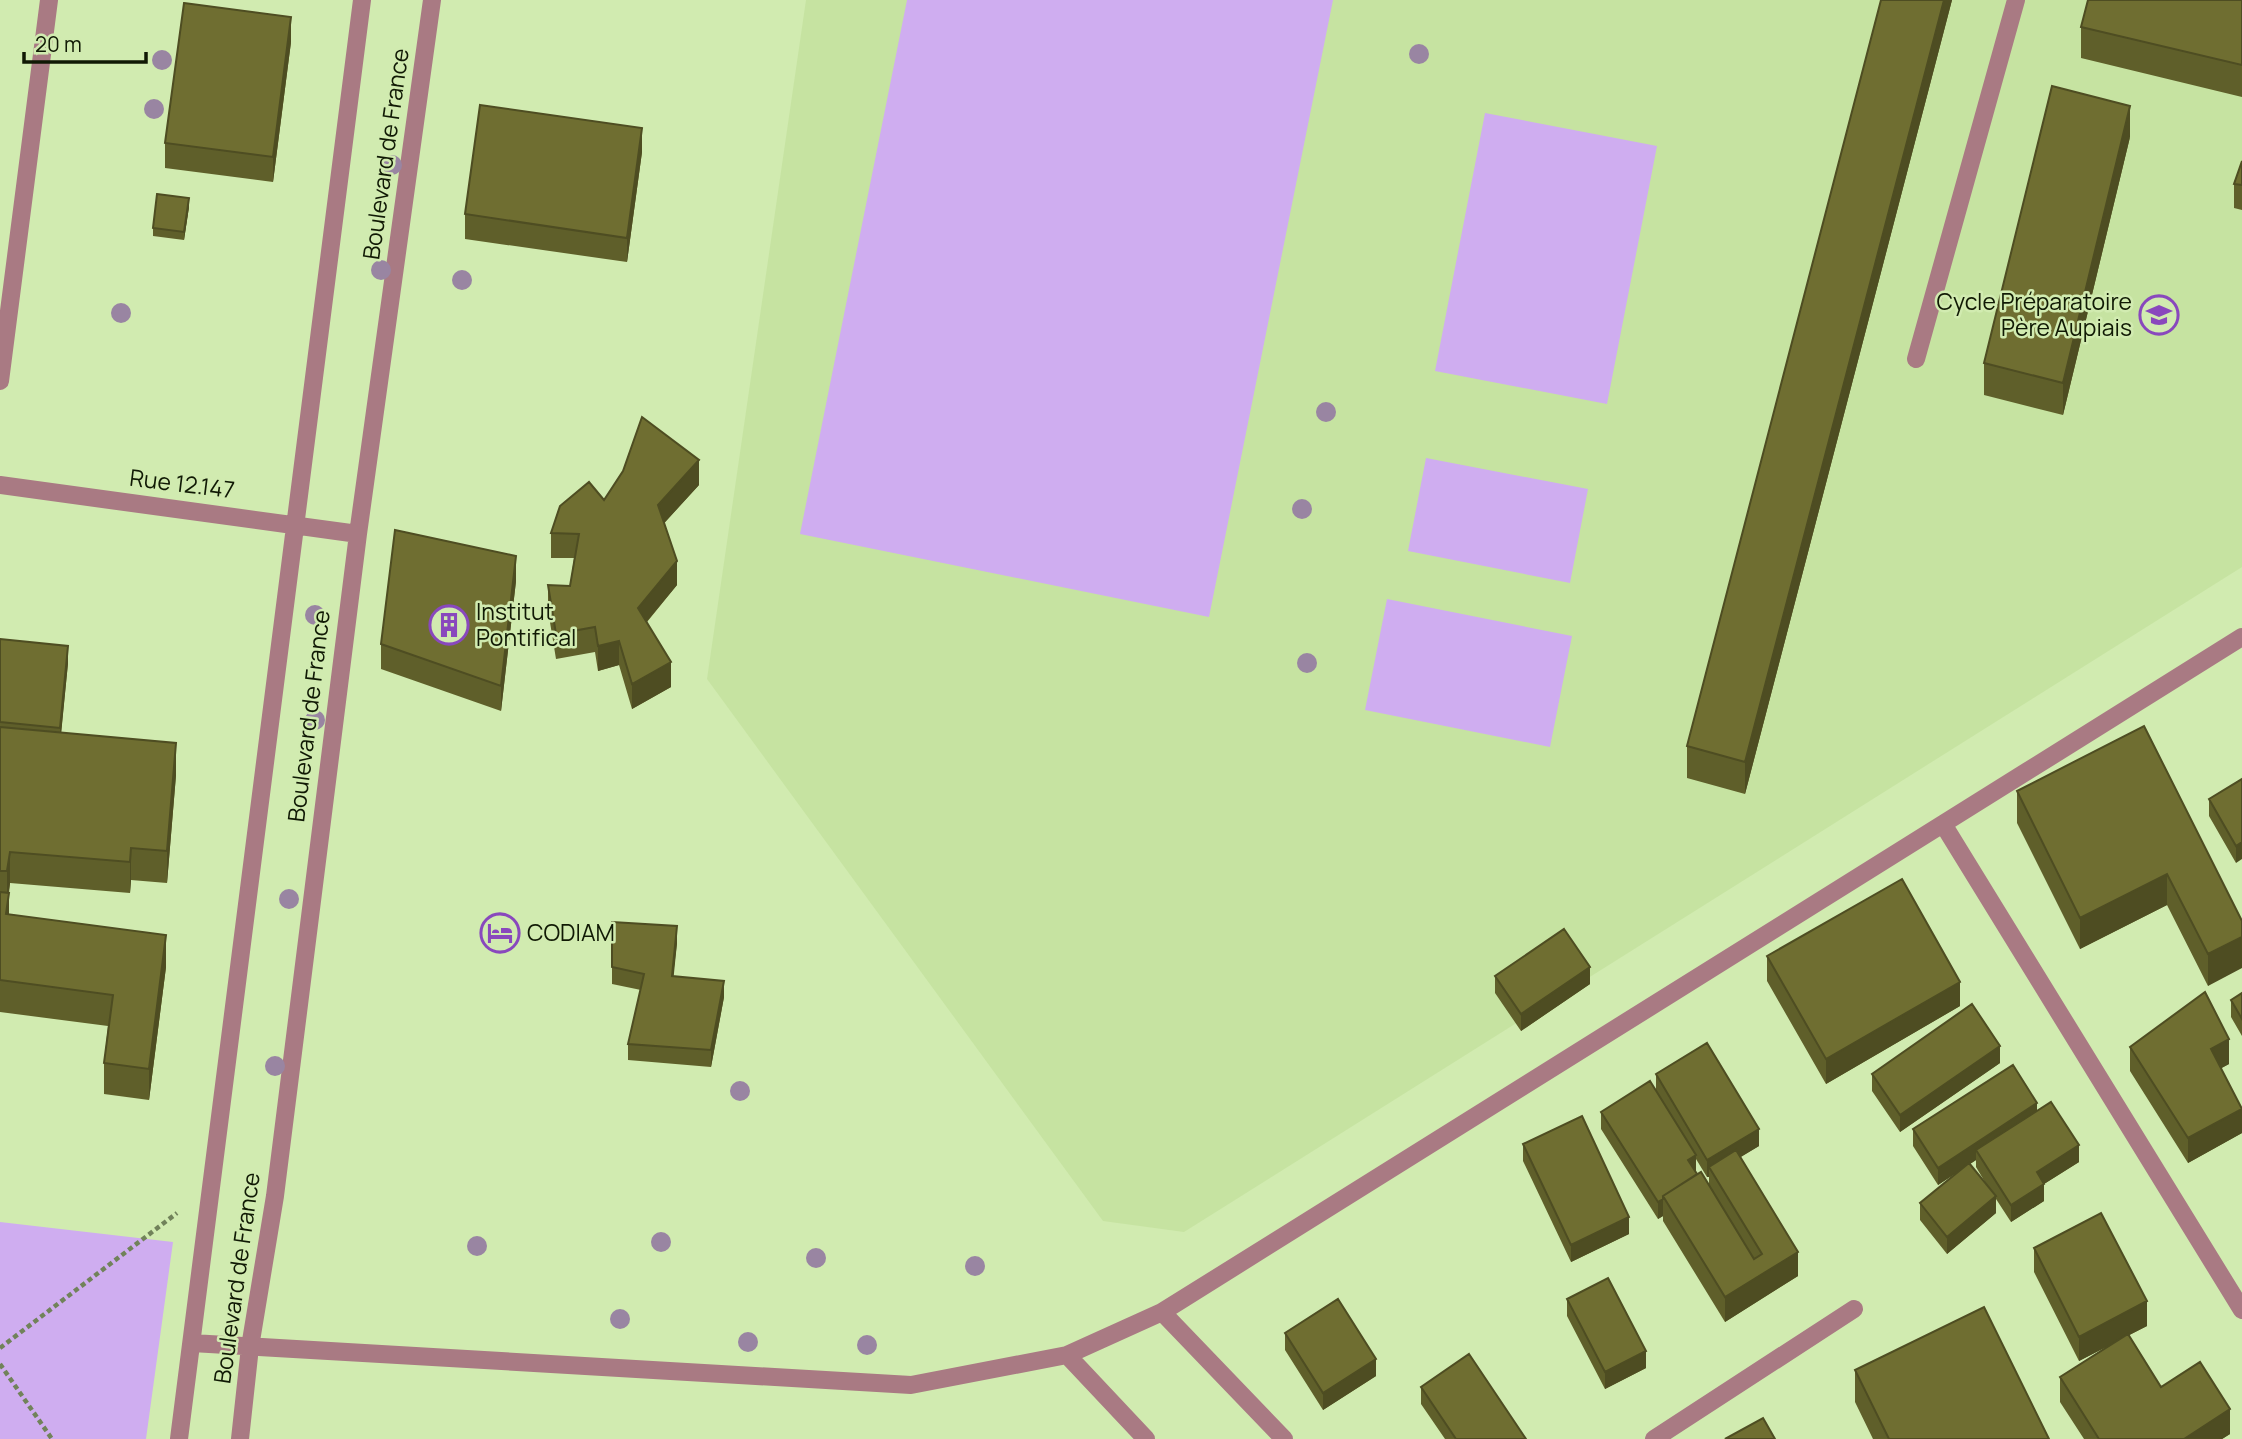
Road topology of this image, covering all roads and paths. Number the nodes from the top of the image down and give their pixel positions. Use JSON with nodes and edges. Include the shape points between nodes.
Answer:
{"nodes":[{"id":1,"x":49,"y":0,"type":"edge"},
{"id":2,"x":362,"y":0,"type":"edge"},
{"id":3,"x":432,"y":0,"type":"edge"},
{"id":4,"x":2016,"y":0,"type":"edge"},
{"id":5,"x":1916,"y":359,"type":"dead end"},
{"id":6,"x":0,"y":381,"type":"edge"},
{"id":7,"x":0,"y":485,"type":"edge"},
{"id":8,"x":297,"y":524,"type":"junction"},
{"id":9,"x":358,"y":534,"type":"junction"},
{"id":10,"x":2242,"y":637,"type":"edge"},
{"id":11,"x":1943,"y":824,"type":"junction"},
{"id":12,"x":209,"y":1188,"type":"junction"},
{"id":13,"x":1854,"y":1309,"type":"dead end"},
{"id":14,"x":2242,"y":1310,"type":"edge"},
{"id":15,"x":1162,"y":1312,"type":"junction"},
{"id":16,"x":192,"y":1343,"type":"junction"},
{"id":17,"x":250,"y":1347,"type":"junction"},
{"id":18,"x":0,"y":1349,"type":"edge"},
{"id":19,"x":1067,"y":1355,"type":"junction"},
{"id":20,"x":0,"y":1364,"type":"edge"},
{"id":21,"x":52,"y":1439,"type":"edge"},
{"id":22,"x":178,"y":1439,"type":"edge"},
{"id":23,"x":240,"y":1439,"type":"edge"},
{"id":24,"x":1146,"y":1439,"type":"edge"},
{"id":25,"x":1284,"y":1439,"type":"edge"},
{"id":26,"x":1654,"y":1439,"type":"edge"}],
"edges":[{"from":1,"to":6,"type":"street"},
{"from":2,"to":8,"type":"street","name":"Boulevard de France"},
{"from":3,"to":9,"type":"street","name":"Boulevard de France"},
{"from":4,"to":5,"type":"street"},
{"from":7,"to":8,"type":"street","name":"Rue 12.147"},
{"from":8,"to":9,"type":"street","name":"Rue 12.147"},
{"from":8,"to":12,"type":"street","name":"Boulevard de France"},
{"from":9,"to":17,"type":"street","name":"Boulevard de France","via":[[275,1196]]},
{"from":10,"to":11,"type":"street"},
{"from":11,"to":14,"type":"street"},
{"from":11,"to":15,"type":"street"},
{"from":12,"to":16,"type":"street","name":"Boulevard de France"},
{"from":12,"to":18,"type":"path"},
{"from":13,"to":26,"type":"street"},
{"from":15,"to":19,"type":"street"},
{"from":15,"to":25,"type":"street"},
{"from":16,"to":17,"type":"street"},
{"from":16,"to":22,"type":"street","name":"Boulevard de France"},
{"from":17,"to":19,"type":"street","via":[[911,1385]]},
{"from":17,"to":23,"type":"street","name":"Boulevard de France"},
{"from":19,"to":24,"type":"street"},
{"from":20,"to":21,"type":"path"}]}
